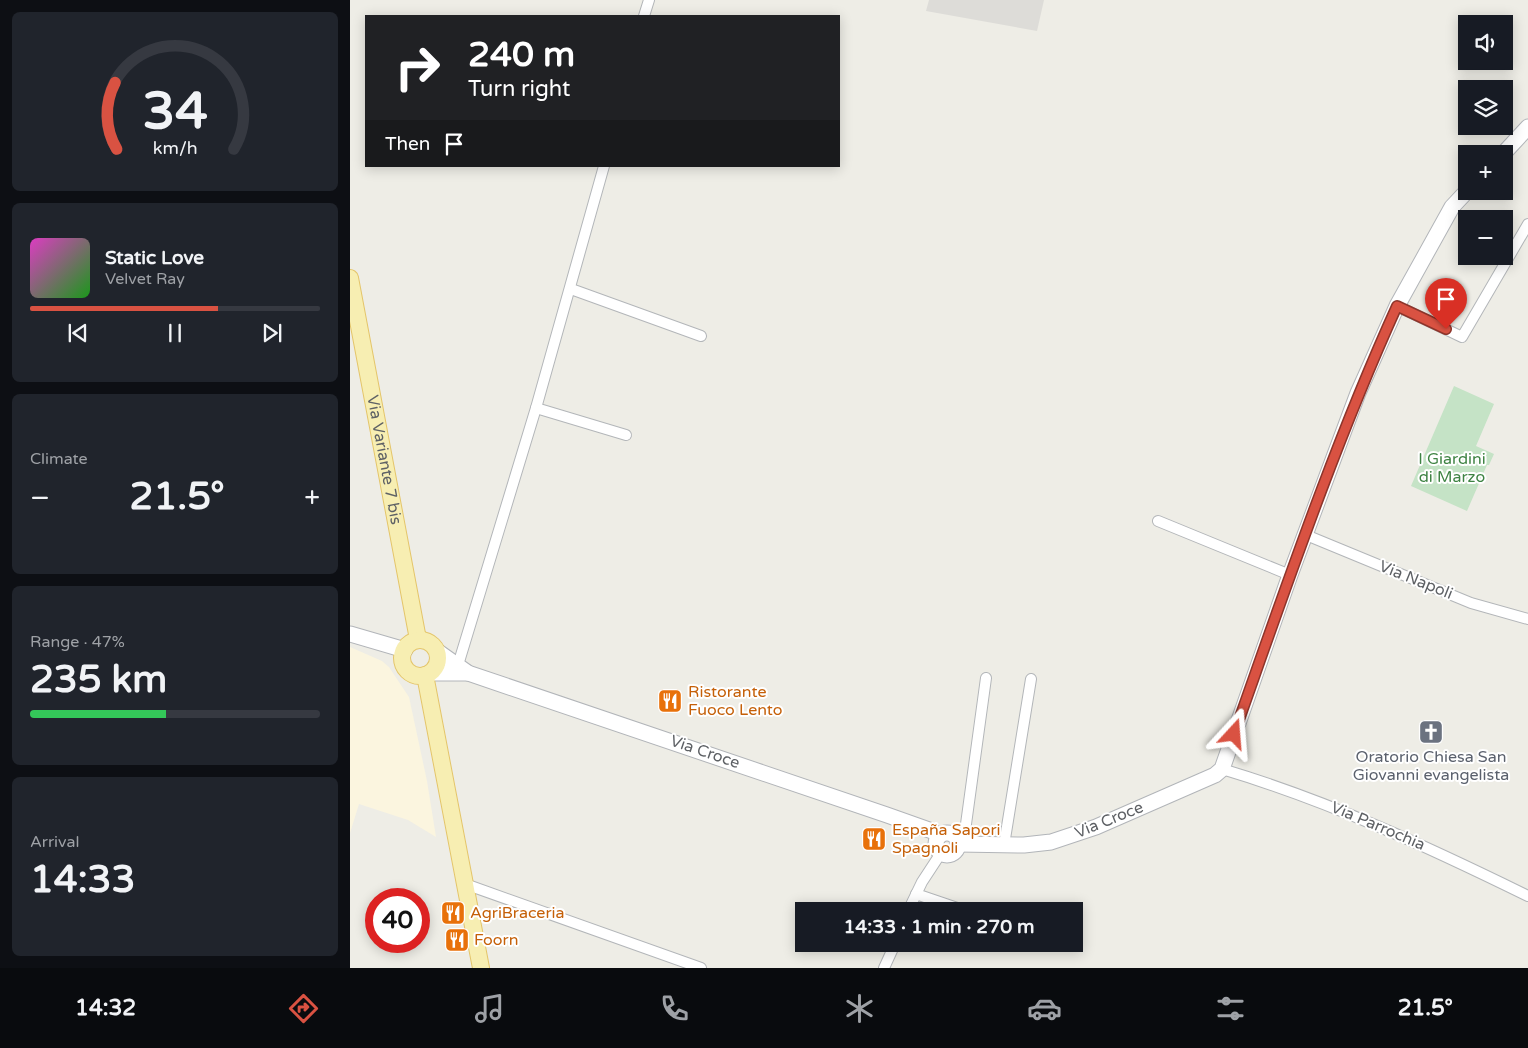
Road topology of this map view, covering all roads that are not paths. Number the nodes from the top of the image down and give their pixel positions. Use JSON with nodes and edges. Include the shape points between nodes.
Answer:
{"nodes":[{"id":1,"x":649,"y":0,"type":"edge"},
{"id":2,"x":644,"y":15,"type":"edge"},
{"id":3,"x":1528,"y":127,"type":"edge"},
{"id":4,"x":1511,"y":145,"type":"edge"},
{"id":5,"x":604,"y":167,"type":"edge"},
{"id":6,"x":1459,"y":200,"type":"edge"},
{"id":7,"x":1528,"y":224,"type":"edge"},
{"id":8,"x":350,"y":278,"type":"edge"},
{"id":9,"x":571,"y":289,"type":"junction"},
{"id":10,"x":1397,"y":306,"type":"junction"},
{"id":11,"x":701,"y":336,"type":"dead end"},
{"id":12,"x":536,"y":408,"type":"junction"},
{"id":13,"x":626,"y":435,"type":"dead end"},
{"id":14,"x":1158,"y":521,"type":"dead end"},
{"id":15,"x":1306,"y":535,"type":"junction"},
{"id":16,"x":1290,"y":575,"type":"junction"},
{"id":17,"x":1528,"y":619,"type":"edge"},
{"id":18,"x":350,"y":634,"type":"edge"},
{"id":19,"x":420,"y":640,"type":"junction"},
{"id":20,"x":405,"y":650,"type":"junction"},
{"id":21,"x":437,"y":651,"type":"junction"},
{"id":22,"x":463,"y":669,"type":"junction"},
{"id":23,"x":428,"y":674,"type":"junction"},
{"id":24,"x":986,"y":678,"type":"dead end"},
{"id":25,"x":1031,"y":679,"type":"dead end"},
{"id":26,"x":1222,"y":769,"type":"junction"},
{"id":27,"x":939,"y":836,"type":"junction"},
{"id":28,"x":960,"y":845,"type":"junction"},
{"id":29,"x":1004,"y":846,"type":"junction"},
{"id":30,"x":941,"y":853,"type":"junction"},
{"id":31,"x":464,"y":884,"type":"junction"},
{"id":32,"x":916,"y":894,"type":"junction"},
{"id":33,"x":1528,"y":896,"type":"edge"},
{"id":34,"x":912,"y":902,"type":"edge"},
{"id":35,"x":940,"y":902,"type":"edge"},
{"id":36,"x":891,"y":952,"type":"edge"},
{"id":37,"x":480,"y":968,"type":"edge"},
{"id":38,"x":701,"y":968,"type":"edge"},
{"id":39,"x":884,"y":968,"type":"edge"}],
"edges":[{"from":1,"to":2,"type":"street"},
{"from":3,"to":4,"type":"street"},
{"from":5,"to":9,"type":"street"},
{"from":6,"to":10,"type":"street"},
{"from":7,"to":10,"type":"street","via":[[1462,337]]},
{"from":8,"to":19,"type":"main road","name":"Via Variante 7 bis"},
{"from":9,"to":11,"type":"street"},
{"from":9,"to":12,"type":"street"},
{"from":10,"to":15,"type":"street","via":[[1358,392]]},
{"from":12,"to":13,"type":"street"},
{"from":12,"to":22,"type":"street"},
{"from":14,"to":16,"type":"street"},
{"from":15,"to":16,"type":"street"},
{"from":15,"to":17,"type":"street","name":"Via Napoli","via":[[1472,603]]},
{"from":16,"to":26,"type":"street"},
{"from":18,"to":20,"type":"street"},
{"from":19,"to":20,"type":"main road"},
{"from":19,"to":21,"type":"main road","via":[[430,643]]},
{"from":20,"to":23,"type":"main road","via":[[405,667],[414,675]]},
{"from":21,"to":22,"type":"street","name":"Via Croce"},
{"from":21,"to":23,"type":"main road","via":[[436,666]]},
{"from":22,"to":23,"type":"street","name":"Via Croce"},
{"from":22,"to":27,"type":"street","name":"Via Croce","via":[[887,815]]},
{"from":23,"to":31,"type":"main road"},
{"from":24,"to":28,"type":"street"},
{"from":25,"to":29,"type":"street"},
{"from":26,"to":29,"type":"street","name":"Via Croce","via":[[1215,776],[1081,832],[1051,842]]},
{"from":26,"to":33,"type":"street","name":"Via Parrochia","via":[[1282,787],[1352,814],[1431,848]]},
{"from":27,"to":28,"type":"street","via":[[952,834]]},
{"from":27,"to":30,"type":"street","via":[[936,845]]},
{"from":28,"to":29,"type":"street","name":"Via Croce"},
{"from":28,"to":30,"type":"street","via":[[952,854]]},
{"from":30,"to":32,"type":"street"},
{"from":31,"to":37,"type":"main road"},
{"from":31,"to":38,"type":"street"},
{"from":32,"to":34,"type":"street"},
{"from":32,"to":35,"type":"street"},
{"from":36,"to":39,"type":"street"}]}
